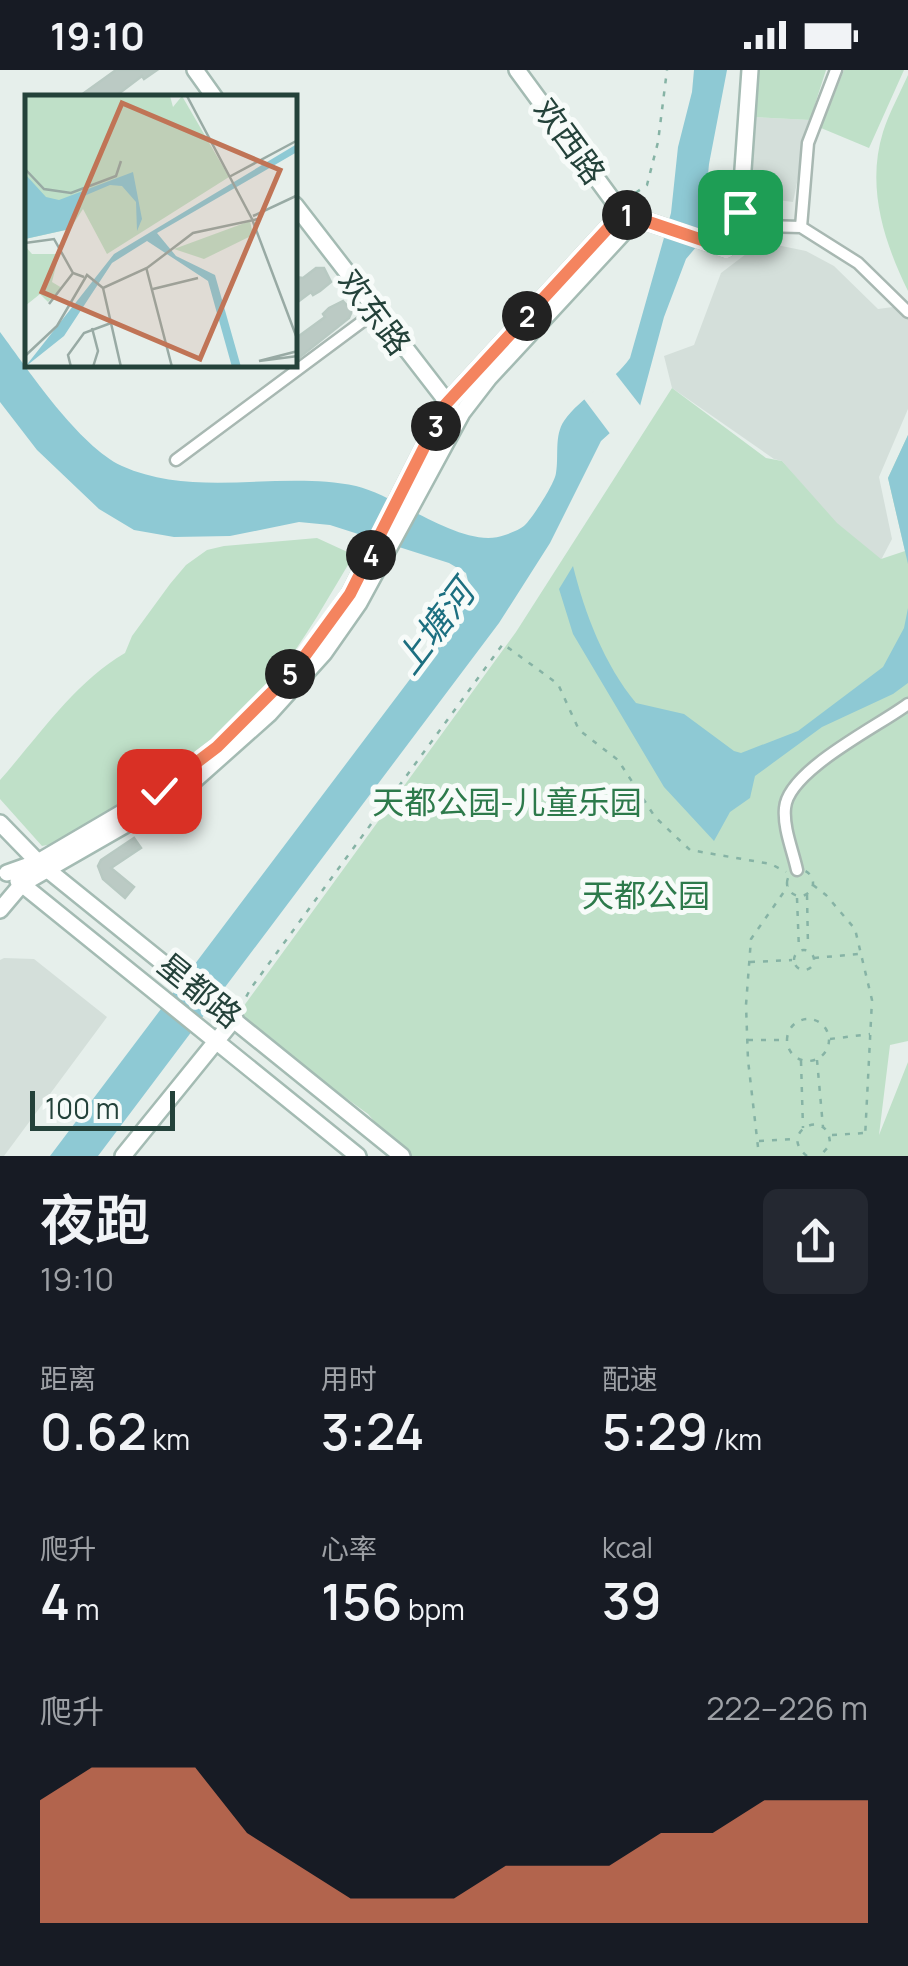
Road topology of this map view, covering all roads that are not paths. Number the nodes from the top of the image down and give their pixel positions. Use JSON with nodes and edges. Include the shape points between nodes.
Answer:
{"nodes":[{"id":1,"x":195,"y":70,"type":"edge"},
{"id":2,"x":517,"y":70,"type":"edge"},
{"id":3,"x":750,"y":70,"type":"edge"},
{"id":4,"x":836,"y":70,"type":"edge"},
{"id":5,"x":213,"y":95,"type":"edge"},
{"id":6,"x":298,"y":209,"type":"edge"},
{"id":7,"x":625,"y":212,"type":"junction"},
{"id":8,"x":801,"y":227,"type":"junction"},
{"id":9,"x":737,"y":232,"type":"junction"},
{"id":10,"x":375,"y":312,"type":"junction"},
{"id":11,"x":908,"y":312,"type":"edge"},
{"id":12,"x":446,"y":404,"type":"junction"},
{"id":13,"x":462,"y":413,"type":"junction"},
{"id":14,"x":176,"y":460,"type":"dead end"},
{"id":15,"x":413,"y":490,"type":"junction"},
{"id":16,"x":908,"y":704,"type":"edge"},
{"id":17,"x":0,"y":822,"type":"edge"},
{"id":18,"x":43,"y":866,"type":"junction"},
{"id":19,"x":794,"y":872,"type":"road end"},
{"id":20,"x":2,"y":873,"type":"edge"},
{"id":21,"x":22,"y":884,"type":"junction"},
{"id":22,"x":0,"y":910,"type":"edge"},
{"id":23,"x":232,"y":1016,"type":"junction"},
{"id":24,"x":214,"y":1037,"type":"junction"},
{"id":25,"x":124,"y":1156,"type":"edge"},
{"id":26,"x":358,"y":1156,"type":"edge"},
{"id":27,"x":402,"y":1156,"type":"edge"}],
"edges":[{"from":1,"to":5,"type":"main road"},
{"from":2,"to":7,"type":"main road","name":"欢西路"},
{"from":3,"to":9,"type":"main road"},
{"from":4,"to":8,"type":"street","via":[[808,143]]},
{"from":6,"to":10,"type":"main road","name":"欢东路"},
{"from":7,"to":9,"type":"main road","via":[[726,248]]},
{"from":7,"to":12,"type":"main road"},
{"from":7,"to":13,"type":"main road"},
{"from":8,"to":9,"type":"street"},
{"from":8,"to":11,"type":"street","via":[[858,263]]},
{"from":10,"to":12,"type":"main road","name":"欢东路"},
{"from":10,"to":14,"type":"street"},
{"from":12,"to":13,"type":"main road","name":"欢东路"},
{"from":12,"to":15,"type":"main road"},
{"from":13,"to":15,"type":"main road"},
{"from":15,"to":18,"type":"main road","via":[[296,668],[217,747]]},
{"from":15,"to":18,"type":"main road","via":[[373,581],[324,652],[269,714],[161,803]]},
{"from":16,"to":19,"type":"street","via":[[806,773],[792,790],[784,805]]},
{"from":17,"to":18,"type":"main road","name":"星都路"},
{"from":18,"to":20,"type":"main road"},
{"from":18,"to":21,"type":"main road"},
{"from":18,"to":23,"type":"main road","name":"星都路"},
{"from":20,"to":21,"type":"main road","name":"星都路"},
{"from":21,"to":22,"type":"main road"},
{"from":21,"to":24,"type":"main road","name":"星都路"},
{"from":23,"to":24,"type":"main road"},
{"from":23,"to":27,"type":"main road","name":"星都路"},
{"from":24,"to":25,"type":"main road"},
{"from":24,"to":26,"type":"main road","name":"星都路"}]}
